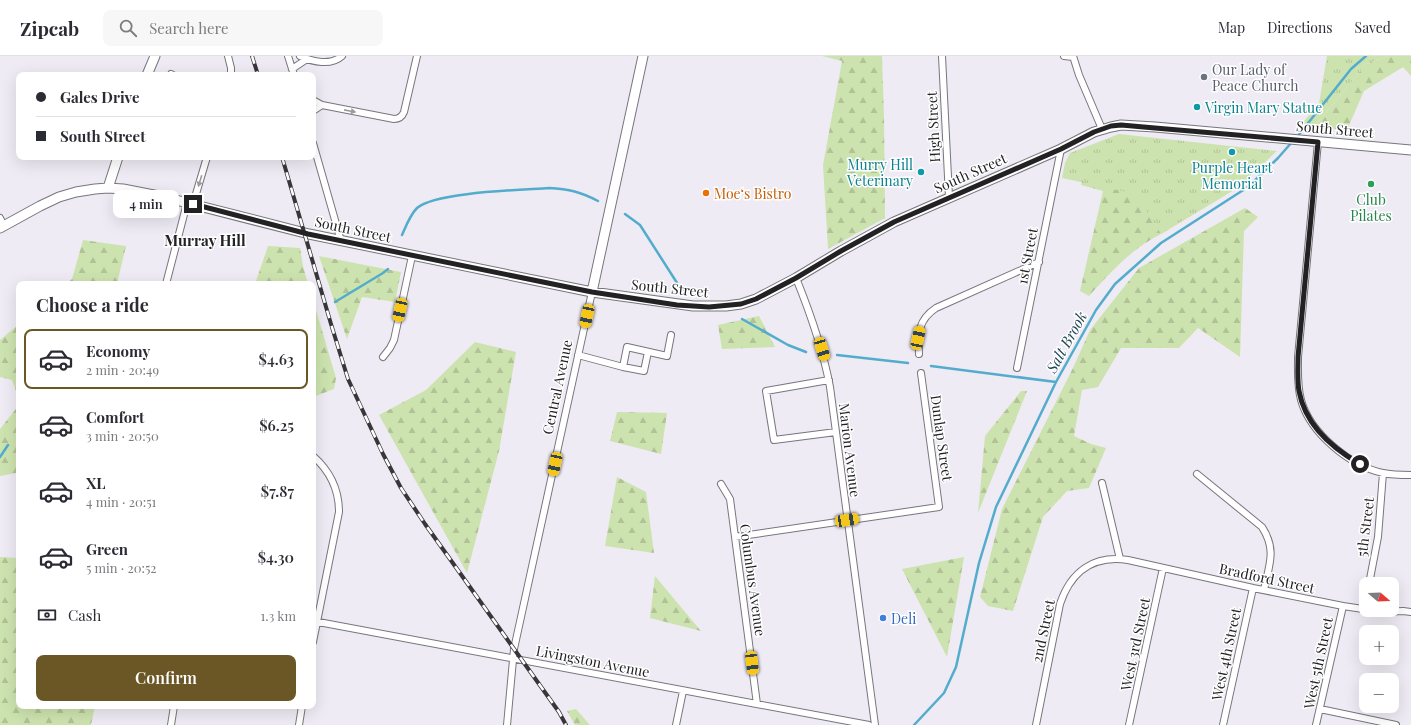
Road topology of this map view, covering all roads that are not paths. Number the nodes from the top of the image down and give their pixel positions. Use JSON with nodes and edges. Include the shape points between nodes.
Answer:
{"nodes":[{"id":1,"x":154,"y":56,"type":"edge"},
{"id":2,"x":228,"y":56,"type":"edge"},
{"id":3,"x":288,"y":56,"type":"edge"},
{"id":4,"x":342,"y":56,"type":"edge"},
{"id":5,"x":417,"y":56,"type":"edge"},
{"id":6,"x":643,"y":56,"type":"edge"},
{"id":7,"x":942,"y":56,"type":"edge"},
{"id":8,"x":1064,"y":56,"type":"edge"},
{"id":9,"x":304,"y":57,"type":"edge"},
{"id":10,"x":1073,"y":57,"type":"edge"},
{"id":11,"x":148,"y":72,"type":"edge"},
{"id":12,"x":231,"y":72,"type":"edge"},
{"id":13,"x":293,"y":72,"type":"edge"},
{"id":14,"x":316,"y":102,"type":"edge"},
{"id":15,"x":322,"y":105,"type":"junction"},
{"id":16,"x":316,"y":109,"type":"edge"},
{"id":17,"x":1102,"y":129,"type":"junction"},
{"id":18,"x":1315,"y":142,"type":"junction"},
{"id":19,"x":1061,"y":149,"type":"junction"},
{"id":20,"x":1411,"y":150,"type":"edge"},
{"id":21,"x":316,"y":154,"type":"edge"},
{"id":22,"x":117,"y":160,"type":"edge"},
{"id":23,"x":206,"y":160,"type":"edge"},
{"id":24,"x":108,"y":188,"type":"junction"},
{"id":25,"x":949,"y":198,"type":"junction"},
{"id":26,"x":190,"y":204,"type":"junction"},
{"id":27,"x":1,"y":224,"type":"edge"},
{"id":28,"x":341,"y":241,"type":"junction"},
{"id":29,"x":412,"y":256,"type":"junction"},
{"id":30,"x":1039,"y":262,"type":"junction"},
{"id":31,"x":796,"y":278,"type":"junction"},
{"id":32,"x":167,"y":281,"type":"edge"},
{"id":33,"x":592,"y":292,"type":"junction"},
{"id":34,"x":671,"y":335,"type":"dead end"},
{"id":35,"x":648,"y":352,"type":"junction"},
{"id":36,"x":919,"y":354,"type":"dead end"},
{"id":37,"x":578,"y":355,"type":"junction"},
{"id":38,"x":383,"y":357,"type":"dead end"},
{"id":39,"x":623,"y":367,"type":"junction"},
{"id":40,"x":1017,"y":368,"type":"dead end"},
{"id":41,"x":921,"y":373,"type":"dead end"},
{"id":42,"x":829,"y":380,"type":"junction"},
{"id":43,"x":836,"y":432,"type":"junction"},
{"id":44,"x":316,"y":459,"type":"edge"},
{"id":45,"x":1383,"y":473,"type":"junction"},
{"id":46,"x":1197,"y":474,"type":"dead end"},
{"id":47,"x":1411,"y":475,"type":"edge"},
{"id":48,"x":1102,"y":483,"type":"dead end"},
{"id":49,"x":721,"y":484,"type":"dead end"},
{"id":50,"x":847,"y":520,"type":"junction"},
{"id":51,"x":735,"y":537,"type":"junction"},
{"id":52,"x":1120,"y":559,"type":"junction"},
{"id":53,"x":1163,"y":568,"type":"junction"},
{"id":54,"x":1370,"y":577,"type":"edge"},
{"id":55,"x":1253,"y":588,"type":"junction"},
{"id":56,"x":1264,"y":590,"type":"junction"},
{"id":57,"x":1343,"y":606,"type":"junction"},
{"id":58,"x":1359,"y":609,"type":"edge"},
{"id":59,"x":1399,"y":611,"type":"edge"},
{"id":60,"x":1411,"y":612,"type":"edge"},
{"id":61,"x":316,"y":618,"type":"edge"},
{"id":62,"x":316,"y":622,"type":"edge"},
{"id":63,"x":513,"y":658,"type":"junction"},
{"id":64,"x":683,"y":690,"type":"junction"},
{"id":65,"x":757,"y":704,"type":"junction"},
{"id":66,"x":174,"y":709,"type":"edge"},
{"id":67,"x":302,"y":709,"type":"edge"},
{"id":68,"x":1320,"y":709,"type":"junction"},
{"id":69,"x":171,"y":725,"type":"edge"},
{"id":70,"x":299,"y":725,"type":"edge"},
{"id":71,"x":507,"y":725,"type":"edge"},
{"id":72,"x":676,"y":725,"type":"edge"},
{"id":73,"x":869,"y":725,"type":"edge"},
{"id":74,"x":875,"y":725,"type":"edge"},
{"id":75,"x":1036,"y":725,"type":"edge"},
{"id":76,"x":1129,"y":725,"type":"edge"},
{"id":77,"x":1223,"y":725,"type":"edge"},
{"id":78,"x":1316,"y":725,"type":"edge"},
{"id":79,"x":1396,"y":725,"type":"edge"}],
"edges":[{"from":1,"to":11,"type":"street"},
{"from":2,"to":12,"type":"street"},
{"from":3,"to":13,"type":"street"},
{"from":4,"to":9,"type":"street","via":[[332,62]]},
{"from":15,"to":5,"type":"street","one_way":true,"via":[[397,119],[404,112]]},
{"from":6,"to":33,"type":"street","name":"Central Avenue"},
{"from":7,"to":25,"type":"street","name":"High Street"},
{"from":8,"to":10,"type":"street"},
{"from":9,"to":13,"type":"street"},
{"from":10,"to":17,"type":"street"},
{"from":14,"to":15,"type":"street"},
{"from":15,"to":16,"type":"street"},
{"from":17,"to":18,"type":"street","name":"South Street","via":[[1121,125]]},
{"from":17,"to":19,"type":"street","name":"South Street"},
{"from":18,"to":20,"type":"street","name":"South Street"},
{"from":18,"to":45,"type":"street","via":[[1298,357],[1299,390],[1309,418],[1330,443],[1360,464]]},
{"from":19,"to":25,"type":"street","name":"South Street"},
{"from":19,"to":30,"type":"street","name":"1st Street"},
{"from":21,"to":28,"type":"street"},
{"from":22,"to":24,"type":"street"},
{"from":23,"to":26,"type":"street","one_way":true},
{"from":24,"to":26,"type":"street","name":"South Street","via":[[144,192]]},
{"from":24,"to":27,"type":"street","name":"South Street","via":[[59,197]]},
{"from":25,"to":31,"type":"street","name":"South Street","via":[[894,222]]},
{"from":26,"to":28,"type":"street","name":"South Street"},
{"from":26,"to":32,"type":"street"},
{"from":28,"to":29,"type":"street","name":"South Street"},
{"from":29,"to":33,"type":"street","name":"South Street"},
{"from":29,"to":38,"type":"street","via":[[394,340]]},
{"from":30,"to":36,"type":"street","via":[[928,313],[921,324],[918,338]]},
{"from":30,"to":40,"type":"street","name":"1st Street"},
{"from":31,"to":33,"type":"street","name":"South Street","via":[[756,299],[741,304],[709,307],[677,305]]},
{"from":31,"to":42,"type":"street","name":"Marion Avenue","via":[[818,334]]},
{"from":33,"to":37,"type":"street","name":"Central Avenue"},
{"from":34,"to":35,"type":"street","via":[[668,356]]},
{"from":35,"to":39,"type":"street","via":[[644,371]]},
{"from":35,"to":39,"type":"street","via":[[627,347]]},
{"from":37,"to":39,"type":"street"},
{"from":37,"to":63,"type":"street","name":"Central Avenue"},
{"from":41,"to":50,"type":"street","name":"Dunlap Street","via":[[939,507]]},
{"from":42,"to":43,"type":"street","name":"Marion Avenue"},
{"from":42,"to":43,"type":"street","via":[[766,391],[774,440]]},
{"from":43,"to":50,"type":"street","name":"Marion Avenue"},
{"from":44,"to":61,"type":"street","via":[[331,478],[339,505]]},
{"from":45,"to":47,"type":"street"},
{"from":45,"to":54,"type":"street","name":"5th Street","via":[[1378,537]]},
{"from":46,"to":56,"type":"street","via":[[1262,527],[1271,546]]},
{"from":48,"to":52,"type":"street"},
{"from":49,"to":51,"type":"street","name":"Columbus Avenue","via":[[730,499]]},
{"from":50,"to":51,"type":"street"},
{"from":50,"to":74,"type":"street","name":"Marion Avenue"},
{"from":51,"to":65,"type":"street","name":"Columbus Avenue"},
{"from":52,"to":53,"type":"street","name":"Bradford Street"},
{"from":52,"to":75,"type":"street","name":"2nd Street","via":[[1093,563],[1070,582],[1064,592]]},
{"from":53,"to":55,"type":"street","name":"Bradford Street"},
{"from":53,"to":76,"type":"street","name":"West 3rd Street"},
{"from":55,"to":56,"type":"street","name":"Bradford Street"},
{"from":55,"to":77,"type":"street","name":"West 4th Street"},
{"from":56,"to":57,"type":"street","name":"Bradford Street"},
{"from":57,"to":58,"type":"street","name":"Bradford Street"},
{"from":57,"to":68,"type":"street","name":"West 5th Street"},
{"from":59,"to":60,"type":"street","name":"Bradford Street"},
{"from":62,"to":63,"type":"street","name":"Livingston Avenue"},
{"from":63,"to":64,"type":"street","name":"Livingston Avenue"},
{"from":63,"to":71,"type":"street","name":"Central Avenue"},
{"from":64,"to":65,"type":"street","name":"Livingston Avenue"},
{"from":64,"to":72,"type":"street"},
{"from":65,"to":73,"type":"street","name":"Livingston Avenue"},
{"from":66,"to":69,"type":"street"},
{"from":67,"to":70,"type":"street"},
{"from":68,"to":78,"type":"street","name":"West 5th Street"},
{"from":68,"to":79,"type":"street"}]}
